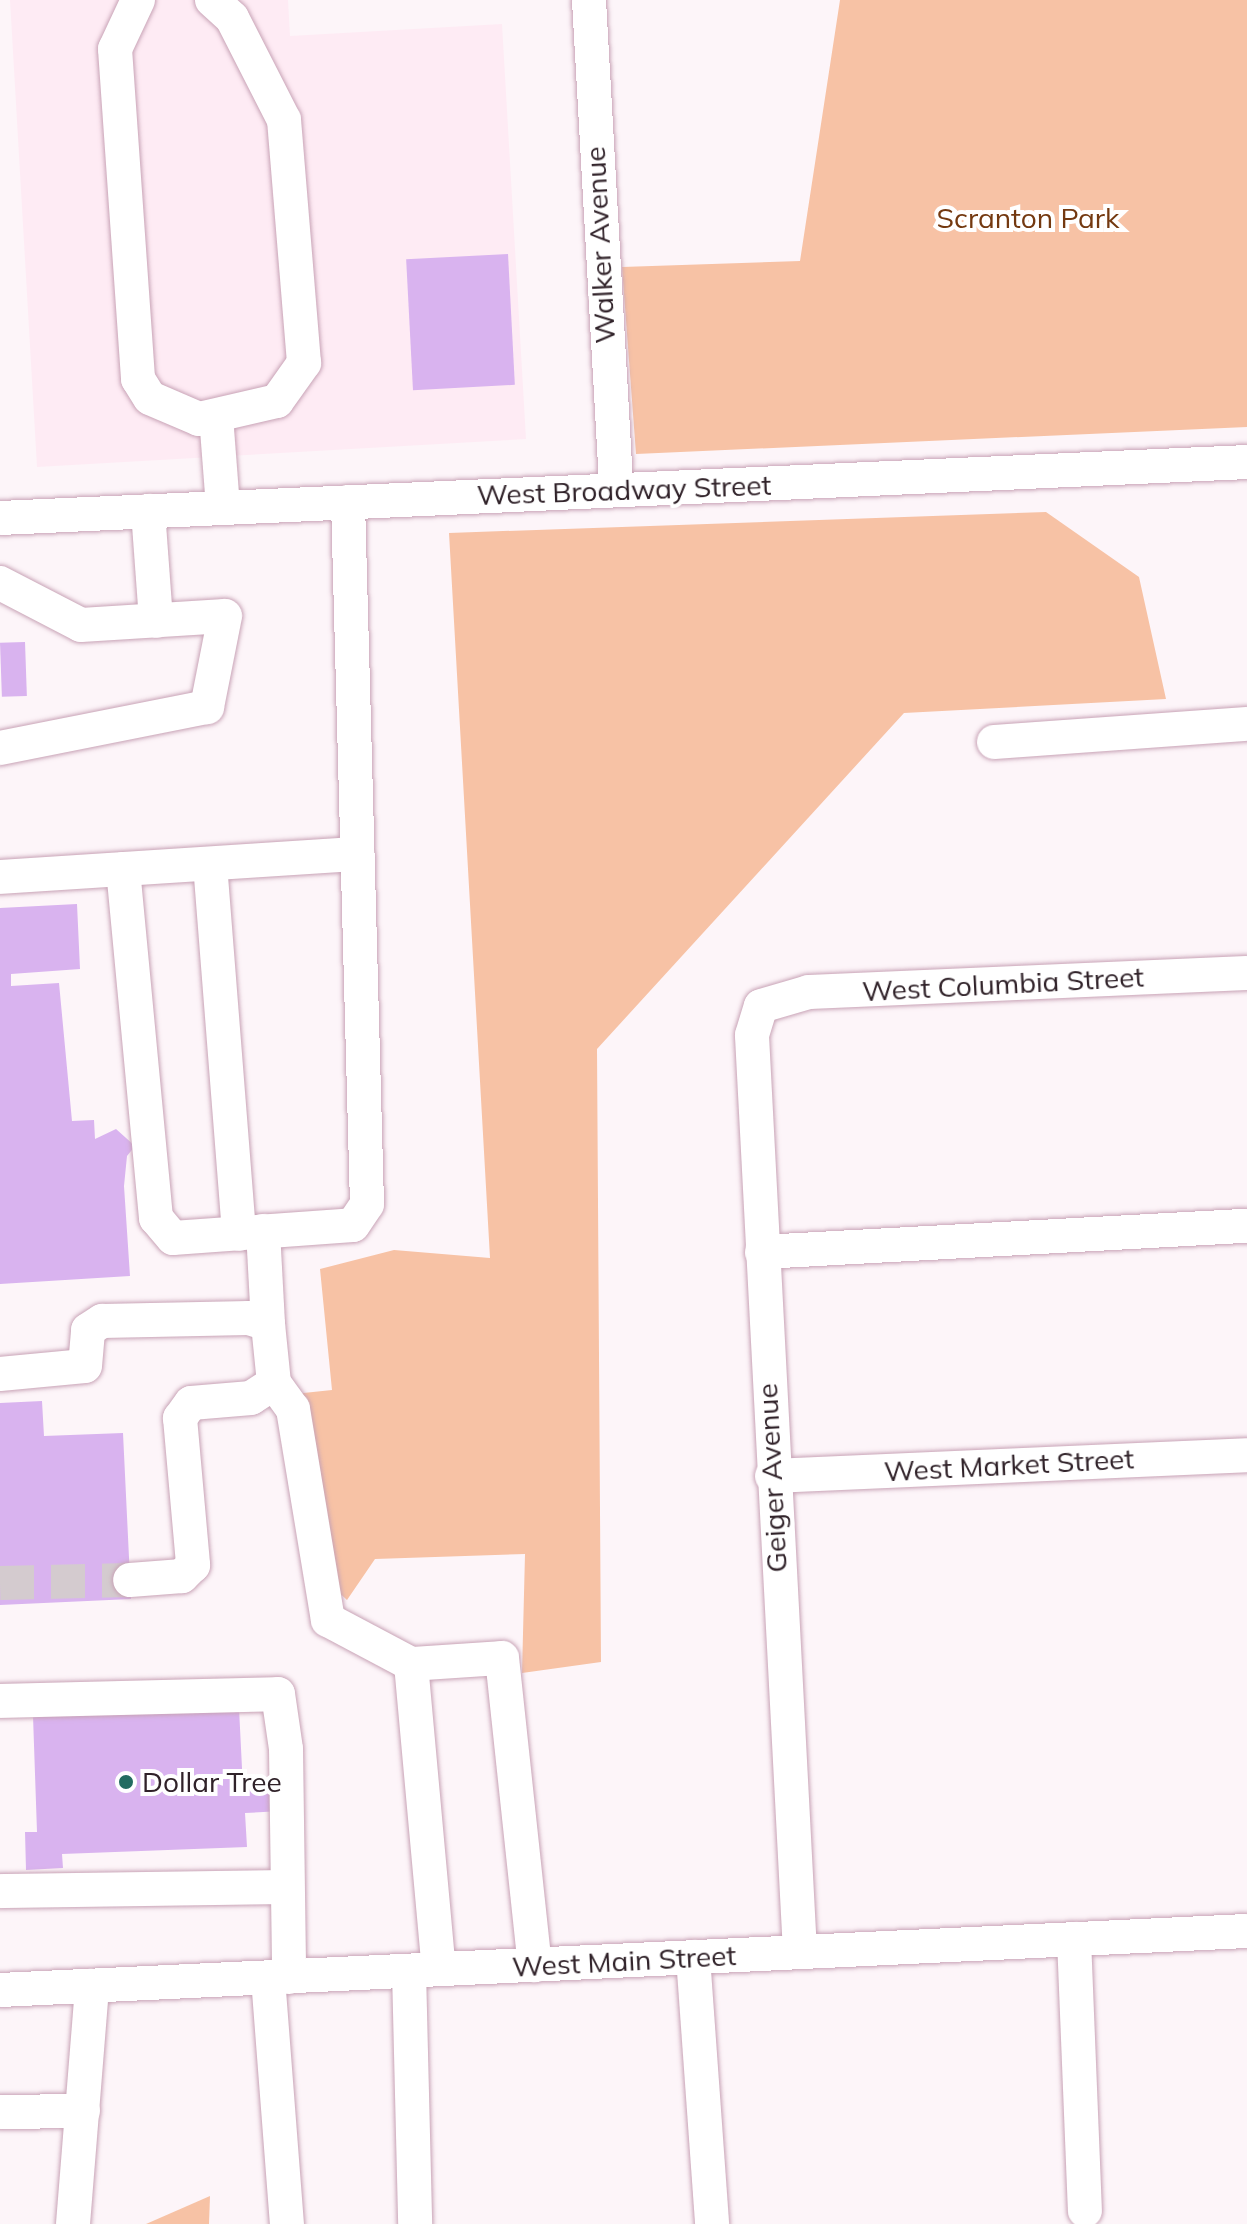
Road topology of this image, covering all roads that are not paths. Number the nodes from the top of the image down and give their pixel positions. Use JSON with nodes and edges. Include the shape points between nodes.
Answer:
{"nodes":[{"id":1,"x":138,"y":0,"type":"edge"},
{"id":2,"x":212,"y":0,"type":"edge"},
{"id":3,"x":589,"y":0,"type":"edge"},
{"id":4,"x":216,"y":416,"type":"junction"},
{"id":5,"x":1247,"y":462,"type":"edge"},
{"id":6,"x":616,"y":490,"type":"junction"},
{"id":7,"x":348,"y":502,"type":"junction"},
{"id":8,"x":223,"y":507,"type":"junction"},
{"id":9,"x":148,"y":511,"type":"junction"},
{"id":10,"x":0,"y":518,"type":"edge"},
{"id":11,"x":0,"y":583,"type":"edge"},
{"id":12,"x":156,"y":621,"type":"junction"},
{"id":13,"x":1247,"y":724,"type":"edge"},
{"id":14,"x":994,"y":742,"type":"dead end"},
{"id":15,"x":0,"y":748,"type":"edge"},
{"id":16,"x":357,"y":854,"type":"junction"},
{"id":17,"x":210,"y":864,"type":"junction"},
{"id":18,"x":123,"y":869,"type":"junction"},
{"id":19,"x":0,"y":877,"type":"edge"},
{"id":20,"x":1247,"y":973,"type":"edge"},
{"id":21,"x":761,"y":1006,"type":"joint"},
{"id":22,"x":1247,"y":1226,"type":"edge"},
{"id":23,"x":251,"y":1232,"type":"junction"},
{"id":24,"x":762,"y":1252,"type":"junction"},
{"id":25,"x":268,"y":1324,"type":"junction"},
{"id":26,"x":0,"y":1374,"type":"edge"},
{"id":27,"x":274,"y":1383,"type":"junction"},
{"id":28,"x":1247,"y":1455,"type":"edge"},
{"id":29,"x":772,"y":1476,"type":"junction"},
{"id":30,"x":130,"y":1580,"type":"tunnel mouth"},
{"id":31,"x":411,"y":1664,"type":"junction"},
{"id":32,"x":0,"y":1701,"type":"edge"},
{"id":33,"x":286,"y":1887,"type":"junction"},
{"id":34,"x":0,"y":1891,"type":"edge"},
{"id":35,"x":1247,"y":1931,"type":"edge"},
{"id":36,"x":1074,"y":1939,"type":"junction"},
{"id":37,"x":800,"y":1952,"type":"junction"},
{"id":38,"x":693,"y":1957,"type":"junction"},
{"id":39,"x":535,"y":1965,"type":"junction"},
{"id":40,"x":424,"y":1970,"type":"junction"},
{"id":41,"x":278,"y":1977,"type":"junction"},
{"id":42,"x":92,"y":1986,"type":"junction"},
{"id":43,"x":0,"y":1990,"type":"edge"},
{"id":44,"x":83,"y":2111,"type":"junction"},
{"id":45,"x":0,"y":2112,"type":"edge"},
{"id":46,"x":1085,"y":2211,"type":"dead end"},
{"id":47,"x":73,"y":2224,"type":"edge"},
{"id":48,"x":287,"y":2224,"type":"edge"},
{"id":49,"x":415,"y":2224,"type":"edge"},
{"id":50,"x":712,"y":2224,"type":"edge"}],
"edges":[{"from":1,"to":4,"type":"street","via":[[115,49],[138,379],[150,398],[199,419]]},
{"from":2,"to":4,"type":"street","via":[[232,18],[284,120],[304,363],[277,401]]},
{"from":3,"to":6,"type":"street","name":"Walker Avenue"},
{"from":4,"to":8,"type":"street"},
{"from":5,"to":6,"type":"street","name":"West Broadway Street"},
{"from":6,"to":7,"type":"street","name":"West Broadway Street"},
{"from":7,"to":8,"type":"street","name":"West Broadway Street"},
{"from":7,"to":16,"type":"street"},
{"from":8,"to":9,"type":"street","name":"West Broadway Street"},
{"from":9,"to":10,"type":"street","name":"West Broadway Street"},
{"from":9,"to":12,"type":"street"},
{"from":11,"to":12,"type":"street","via":[[81,625]]},
{"from":12,"to":15,"type":"street","via":[[225,616],[207,707]]},
{"from":13,"to":14,"type":"street"},
{"from":16,"to":17,"type":"street"},
{"from":16,"to":23,"type":"street","via":[[367,1204],[353,1225]]},
{"from":17,"to":18,"type":"street"},
{"from":17,"to":23,"type":"street"},
{"from":18,"to":19,"type":"street"},
{"from":18,"to":23,"type":"street","via":[[156,1218],[173,1238]]},
{"from":20,"to":21,"type":"street","name":"West Columbia Street","via":[[809,992]]},
{"from":21,"to":24,"type":"street","name":"Geiger Avenue","via":[[752,1035]]},
{"from":22,"to":24,"type":"street"},
{"from":23,"to":25,"type":"street"},
{"from":24,"to":29,"type":"street","name":"Geiger Avenue"},
{"from":25,"to":26,"type":"street","via":[[249,1318],[102,1321],[88,1330],[85,1366]]},
{"from":25,"to":27,"type":"street"},
{"from":27,"to":30,"type":"street","via":[[251,1398],[191,1403],[180,1418],[193,1565],[182,1576]]},
{"from":27,"to":31,"type":"street","via":[[293,1409],[328,1620]]},
{"from":28,"to":29,"type":"street","name":"West Market Street"},
{"from":29,"to":37,"type":"street","name":"Geiger Avenue"},
{"from":31,"to":39,"type":"street","via":[[502,1658]]},
{"from":31,"to":40,"type":"street"},
{"from":32,"to":33,"type":"street","via":[[278,1694],[286,1749]]},
{"from":33,"to":34,"type":"street"},
{"from":33,"to":41,"type":"street"},
{"from":35,"to":36,"type":"street","name":"West Main Street"},
{"from":36,"to":37,"type":"street","name":"West Main Street"},
{"from":36,"to":46,"type":"street"},
{"from":37,"to":38,"type":"street","name":"West Main Street"},
{"from":38,"to":39,"type":"street","name":"West Main Street"},
{"from":38,"to":50,"type":"street"},
{"from":39,"to":40,"type":"street","name":"West Main Street"},
{"from":40,"to":41,"type":"street","name":"West Main Street"},
{"from":40,"to":49,"type":"street","via":[[412,2104]]},
{"from":41,"to":42,"type":"street","name":"West Main Street"},
{"from":41,"to":48,"type":"street"},
{"from":42,"to":43,"type":"street","name":"West Main Street"},
{"from":42,"to":44,"type":"street"},
{"from":44,"to":45,"type":"street"},
{"from":44,"to":47,"type":"street"}]}
